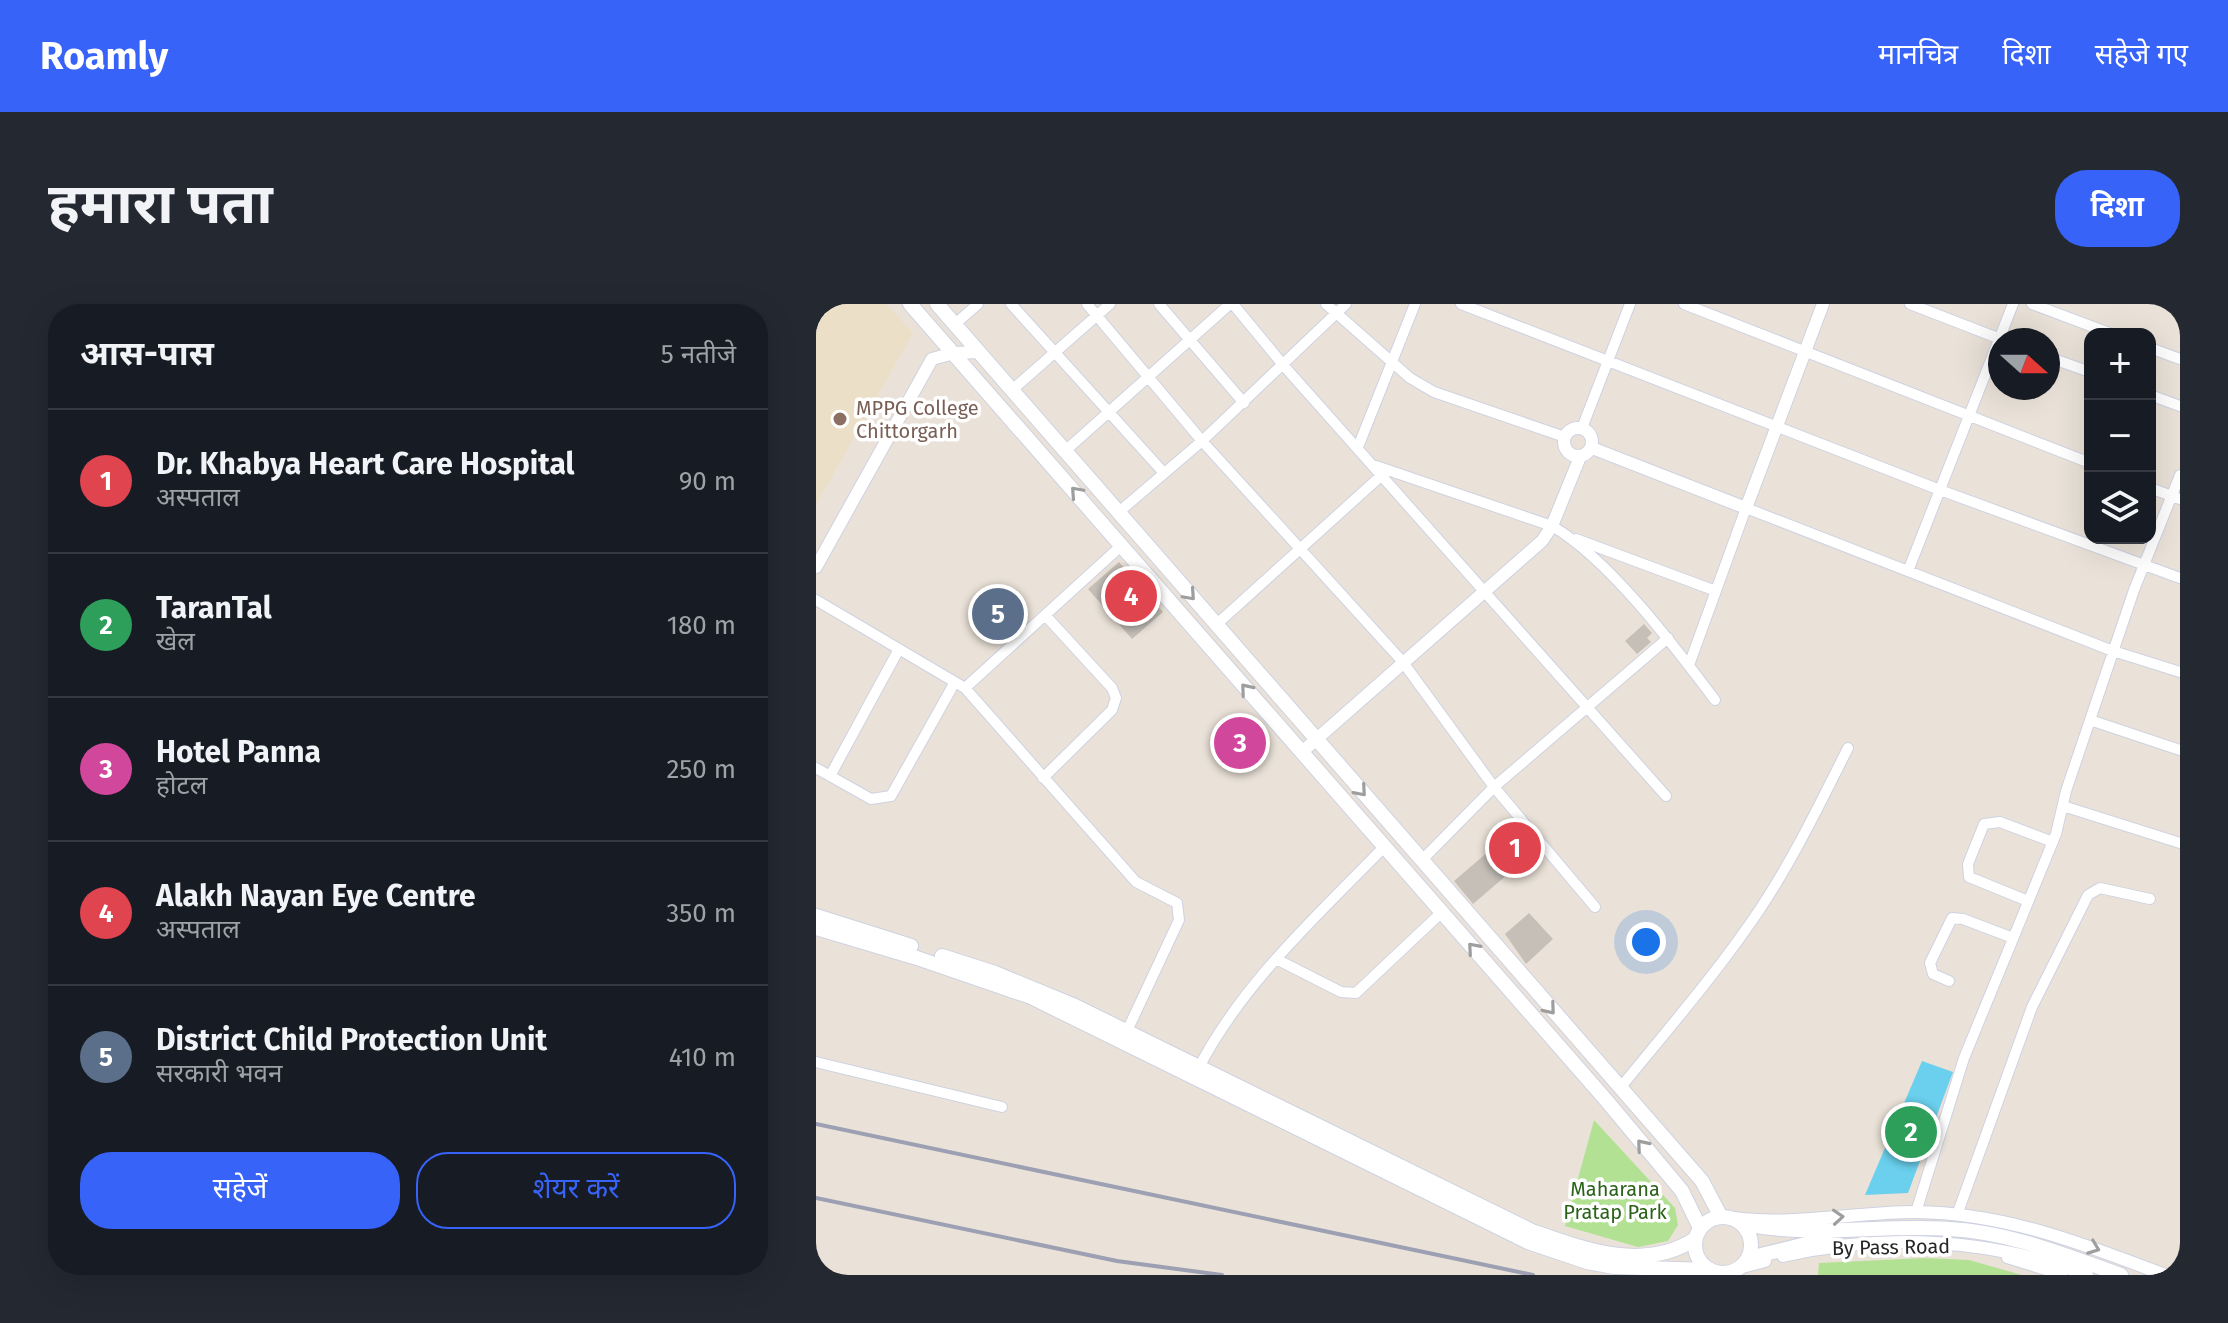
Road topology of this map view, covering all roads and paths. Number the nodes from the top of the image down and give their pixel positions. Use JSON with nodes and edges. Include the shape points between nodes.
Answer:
{"nodes":[{"id":1,"x":910,"y":304,"type":"edge"},
{"id":2,"x":937,"y":304,"type":"edge"},
{"id":3,"x":978,"y":304,"type":"edge"},
{"id":4,"x":1011,"y":304,"type":"edge"},
{"id":5,"x":1087,"y":304,"type":"edge"},
{"id":6,"x":1110,"y":304,"type":"edge"},
{"id":7,"x":1159,"y":304,"type":"edge"},
{"id":8,"x":1232,"y":304,"type":"edge"},
{"id":9,"x":1326,"y":304,"type":"edge"},
{"id":10,"x":1346,"y":304,"type":"edge"},
{"id":11,"x":1415,"y":304,"type":"edge"},
{"id":12,"x":1461,"y":304,"type":"edge"},
{"id":13,"x":1630,"y":304,"type":"edge"},
{"id":14,"x":1684,"y":304,"type":"edge"},
{"id":15,"x":1823,"y":304,"type":"edge"},
{"id":16,"x":1910,"y":304,"type":"edge"},
{"id":17,"x":2013,"y":304,"type":"edge"},
{"id":18,"x":2032,"y":304,"type":"edge"},
{"id":19,"x":1335,"y":313,"type":"junction"},
{"id":20,"x":1097,"y":315,"type":"junction"},
{"id":21,"x":955,"y":324,"type":"junction"},
{"id":22,"x":2005,"y":328,"type":"edge"},
{"id":23,"x":2096,"y":328,"type":"edge"},
{"id":24,"x":1988,"y":334,"type":"edge"},
{"id":25,"x":1189,"y":340,"type":"junction"},
{"id":26,"x":1805,"y":350,"type":"junction"},
{"id":27,"x":2156,"y":350,"type":"edge"},
{"id":28,"x":1056,"y":351,"type":"junction"},
{"id":29,"x":979,"y":352,"type":"junction"},
{"id":30,"x":954,"y":353,"type":"junction"},
{"id":31,"x":2180,"y":359,"type":"edge"},
{"id":32,"x":1391,"y":361,"type":"junction"},
{"id":33,"x":2060,"y":361,"type":"edge"},
{"id":34,"x":1608,"y":363,"type":"junction"},
{"id":35,"x":1284,"y":366,"type":"junction"},
{"id":36,"x":1988,"y":369,"type":"edge"},
{"id":37,"x":2084,"y":370,"type":"edge"},
{"id":38,"x":1150,"y":375,"type":"junction"},
{"id":39,"x":1012,"y":390,"type":"junction"},
{"id":40,"x":2156,"y":397,"type":"edge"},
{"id":41,"x":1244,"y":403,"type":"junction"},
{"id":42,"x":2180,"y":406,"type":"edge"},
{"id":43,"x":1109,"y":411,"type":"junction"},
{"id":44,"x":1969,"y":414,"type":"junction"},
{"id":45,"x":1777,"y":426,"type":"junction"},
{"id":46,"x":1582,"y":428,"type":"junction"},
{"id":47,"x":1565,"y":437,"type":"junction"},
{"id":48,"x":1202,"y":441,"type":"junction"},
{"id":49,"x":1358,"y":447,"type":"junction"},
{"id":50,"x":1592,"y":448,"type":"junction"},
{"id":51,"x":1065,"y":451,"type":"junction"},
{"id":52,"x":1580,"y":457,"type":"junction"},
{"id":53,"x":2084,"y":461,"type":"edge"},
{"id":54,"x":1375,"y":465,"type":"junction"},
{"id":55,"x":1164,"y":473,"type":"junction"},
{"id":56,"x":1383,"y":474,"type":"junction"},
{"id":57,"x":2180,"y":475,"type":"edge"},
{"id":58,"x":1940,"y":490,"type":"junction"},
{"id":59,"x":2156,"y":490,"type":"edge"},
{"id":60,"x":2176,"y":498,"type":"edge"},
{"id":61,"x":1746,"y":508,"type":"junction"},
{"id":62,"x":1120,"y":511,"type":"junction"},
{"id":63,"x":1552,"y":526,"type":"junction"},
{"id":64,"x":1574,"y":539,"type":"junction"},
{"id":65,"x":1122,"y":545,"type":"junction"},
{"id":66,"x":1300,"y":550,"type":"junction"},
{"id":67,"x":816,"y":567,"type":"edge"},
{"id":68,"x":2143,"y":567,"type":"junction"},
{"id":69,"x":1908,"y":571,"type":"junction"},
{"id":70,"x":2180,"y":578,"type":"edge"},
{"id":71,"x":1484,"y":590,"type":"junction"},
{"id":72,"x":1716,"y":591,"type":"junction"},
{"id":73,"x":816,"y":600,"type":"edge"},
{"id":74,"x":1045,"y":615,"type":"junction"},
{"id":75,"x":1217,"y":624,"type":"junction"},
{"id":76,"x":1668,"y":638,"type":"junction"},
{"id":77,"x":899,"y":649,"type":"junction"},
{"id":78,"x":2113,"y":651,"type":"junction"},
{"id":79,"x":1402,"y":661,"type":"junction"},
{"id":80,"x":1689,"y":665,"type":"junction"},
{"id":81,"x":2180,"y":672,"type":"edge"},
{"id":82,"x":960,"y":685,"type":"junction"},
{"id":83,"x":1715,"y":700,"type":"dead end"},
{"id":84,"x":1588,"y":706,"type":"junction"},
{"id":85,"x":2090,"y":720,"type":"junction"},
{"id":86,"x":1317,"y":737,"type":"junction"},
{"id":87,"x":1848,"y":748,"type":"dead end"},
{"id":88,"x":2180,"y":750,"type":"edge"},
{"id":89,"x":1303,"y":751,"type":"junction"},
{"id":90,"x":816,"y":768,"type":"edge"},
{"id":91,"x":830,"y":776,"type":"junction"},
{"id":92,"x":1043,"y":778,"type":"junction"},
{"id":93,"x":1494,"y":787,"type":"junction"},
{"id":94,"x":1666,"y":796,"type":"dead end"},
{"id":95,"x":2063,"y":806,"type":"junction"},
{"id":96,"x":2053,"y":842,"type":"junction"},
{"id":97,"x":2180,"y":843,"type":"edge"},
{"id":98,"x":1384,"y":847,"type":"junction"},
{"id":99,"x":1423,"y":859,"type":"junction"},
{"id":100,"x":2150,"y":899,"type":"dead end"},
{"id":101,"x":2028,"y":901,"type":"junction"},
{"id":102,"x":1595,"y":907,"type":"dead end"},
{"id":103,"x":1442,"y":912,"type":"junction"},
{"id":104,"x":816,"y":916,"type":"edge"},
{"id":105,"x":816,"y":928,"type":"edge"},
{"id":106,"x":2013,"y":938,"type":"junction"},
{"id":107,"x":1276,"y":959,"type":"junction"},
{"id":108,"x":1949,"y":981,"type":"dead end"},
{"id":109,"x":1127,"y":1031,"type":"junction"},
{"id":110,"x":816,"y":1062,"type":"edge"},
{"id":111,"x":1196,"y":1072,"type":"junction"},
{"id":112,"x":1621,"y":1087,"type":"junction"},
{"id":113,"x":1002,"y":1107,"type":"dead end"},
{"id":114,"x":1916,"y":1212,"type":"junction"},
{"id":115,"x":1957,"y":1215,"type":"junction"},
{"id":116,"x":1732,"y":1220,"type":"junction"},
{"id":117,"x":1858,"y":1232,"type":"junction"},
{"id":118,"x":1698,"y":1233,"type":"junction"},
{"id":119,"x":1917,"y":1242,"type":"junction"},
{"id":120,"x":1745,"y":1262,"type":"junction"},
{"id":121,"x":1708,"y":1270,"type":"junction"},
{"id":122,"x":2062,"y":1275,"type":"edge"},
{"id":123,"x":2087,"y":1275,"type":"edge"},
{"id":124,"x":2121,"y":1275,"type":"edge"},
{"id":125,"x":2165,"y":1275,"type":"edge"}],
"edges":[{"from":1,"to":30,"type":"main road"},
{"from":2,"to":21,"type":"main road"},
{"from":3,"to":21,"type":"street"},
{"from":4,"to":28,"type":"street"},
{"from":5,"to":20,"type":"street"},
{"from":6,"to":20,"type":"street"},
{"from":7,"to":25,"type":"street"},
{"from":8,"to":25,"type":"street"},
{"from":8,"to":35,"type":"street"},
{"from":9,"to":19,"type":"street"},
{"from":10,"to":19,"type":"street"},
{"from":11,"to":32,"type":"street"},
{"from":12,"to":34,"type":"street"},
{"from":13,"to":34,"type":"street"},
{"from":14,"to":26,"type":"street"},
{"from":15,"to":26,"type":"street"},
{"from":16,"to":24,"type":"street"},
{"from":17,"to":22,"type":"street"},
{"from":18,"to":23,"type":"street"},
{"from":19,"to":32,"type":"street"},
{"from":19,"to":35,"type":"street"},
{"from":20,"to":28,"type":"street"},
{"from":20,"to":38,"type":"street"},
{"from":21,"to":29,"type":"main road"},
{"from":25,"to":38,"type":"street"},
{"from":25,"to":41,"type":"street"},
{"from":26,"to":44,"type":"street"},
{"from":26,"to":45,"type":"street"},
{"from":27,"to":31,"type":"street"},
{"from":28,"to":39,"type":"street"},
{"from":28,"to":43,"type":"street"},
{"from":29,"to":30,"type":"street"},
{"from":29,"to":39,"type":"main road"},
{"from":65,"to":30,"type":"main road","one_way":true},
{"from":30,"to":67,"type":"street","via":[[932,359],[922,372]]},
{"from":32,"to":47,"type":"street","via":[[1434,392]]},
{"from":32,"to":49,"type":"street"},
{"from":33,"to":37,"type":"street"},
{"from":34,"to":45,"type":"street"},
{"from":34,"to":46,"type":"street"},
{"from":35,"to":41,"type":"street"},
{"from":35,"to":49,"type":"street"},
{"from":36,"to":44,"type":"street"},
{"from":38,"to":43,"type":"street"},
{"from":38,"to":48,"type":"street"},
{"from":39,"to":51,"type":"main road"},
{"from":40,"to":42,"type":"street"},
{"from":41,"to":48,"type":"street"},
{"from":43,"to":51,"type":"street"},
{"from":43,"to":55,"type":"street"},
{"from":44,"to":53,"type":"street"},
{"from":44,"to":58,"type":"street"},
{"from":45,"to":58,"type":"street"},
{"from":45,"to":61,"type":"street"},
{"from":46,"to":47,"type":"street"},
{"from":46,"to":50,"type":"street","via":[[1590,433]]},
{"from":47,"to":52,"type":"street","via":[[1567,451]]},
{"from":48,"to":55,"type":"street"},
{"from":48,"to":66,"type":"street"},
{"from":49,"to":54,"type":"street"},
{"from":50,"to":52,"type":"street"},
{"from":50,"to":61,"type":"street"},
{"from":51,"to":62,"type":"main road"},
{"from":52,"to":63,"type":"street"},
{"from":54,"to":56,"type":"street"},
{"from":54,"to":63,"type":"street"},
{"from":55,"to":62,"type":"street"},
{"from":56,"to":66,"type":"street"},
{"from":56,"to":71,"type":"street"},
{"from":57,"to":60,"type":"street"},
{"from":58,"to":68,"type":"street"},
{"from":58,"to":69,"type":"street"},
{"from":59,"to":60,"type":"street"},
{"from":60,"to":68,"type":"street"},
{"from":61,"to":69,"type":"street"},
{"from":61,"to":72,"type":"street"},
{"from":62,"to":75,"type":"main road","one_way":true},
{"from":63,"to":64,"type":"street"},
{"from":63,"to":71,"type":"street","via":[[1542,541]]},
{"from":64,"to":72,"type":"street"},
{"from":64,"to":76,"type":"street"},
{"from":65,"to":74,"type":"street"},
{"from":89,"to":65,"type":"main road","one_way":true},
{"from":66,"to":75,"type":"street"},
{"from":66,"to":79,"type":"street"},
{"from":68,"to":70,"type":"street"},
{"from":68,"to":78,"type":"street"},
{"from":69,"to":78,"type":"street"},
{"from":71,"to":79,"type":"street"},
{"from":71,"to":84,"type":"street"},
{"from":72,"to":80,"type":"street"},
{"from":73,"to":77,"type":"street"},
{"from":74,"to":82,"type":"street"},
{"from":74,"to":92,"type":"street","via":[[1116,698],[1112,710]]},
{"from":75,"to":86,"type":"main road"},
{"from":76,"to":80,"type":"street"},
{"from":76,"to":84,"type":"street"},
{"from":77,"to":82,"type":"street"},
{"from":77,"to":91,"type":"street"},
{"from":78,"to":81,"type":"street"},
{"from":78,"to":85,"type":"street"},
{"from":79,"to":86,"type":"street"},
{"from":79,"to":93,"type":"street"},
{"from":80,"to":83,"type":"street"},
{"from":82,"to":91,"type":"street","via":[[891,796],[871,799]]},
{"from":82,"to":92,"type":"street"},
{"from":84,"to":93,"type":"street"},
{"from":84,"to":94,"type":"street"},
{"from":85,"to":88,"type":"street"},
{"from":85,"to":95,"type":"street"},
{"from":86,"to":89,"type":"street"},
{"from":86,"to":99,"type":"main road","one_way":true},
{"from":87,"to":112,"type":"street","via":[[1760,910]]},
{"from":89,"to":98,"type":"main road"},
{"from":90,"to":91,"type":"street"},
{"from":92,"to":109,"type":"street","via":[[1136,882],[1179,907],[1179,920]]},
{"from":93,"to":99,"type":"street"},
{"from":93,"to":102,"type":"street"},
{"from":95,"to":96,"type":"street"},
{"from":95,"to":97,"type":"street"},
{"from":96,"to":101,"type":"street"},
{"from":96,"to":101,"type":"street","via":[[2000,822],[1984,824],[1968,864],[1969,877]]},
{"from":98,"to":103,"type":"main road"},
{"from":98,"to":107,"type":"street"},
{"from":99,"to":112,"type":"main road","one_way":true},
{"from":100,"to":115,"type":"street","via":[[2100,888],[2088,895],[2032,1007]]},
{"from":101,"to":106,"type":"street"},
{"from":103,"to":107,"type":"street","via":[[1356,993],[1341,992]]},
{"from":118,"to":103,"type":"main road","one_way":true,"via":[[1682,1191]]},
{"from":104,"to":109,"type":"main road","via":[[995,973]]},
{"from":105,"to":111,"type":"main road","via":[[1031,997]]},
{"from":106,"to":108,"type":"street","via":[[1952,918],[1930,963],[1933,974]]},
{"from":106,"to":114,"type":"street","via":[[1964,1058]]},
{"from":107,"to":111,"type":"street","via":[[1239,1002]]},
{"from":109,"to":111,"type":"main road"},
{"from":110,"to":113,"type":"street"},
{"from":111,"to":118,"type":"main road","via":[[1563,1242],[1644,1258],[1671,1252]]},
{"from":111,"to":121,"type":"main road","via":[[1559,1254],[1641,1270]]},
{"from":112,"to":116,"type":"main road"},
{"from":114,"to":115,"type":"street"},
{"from":116,"to":114,"type":"street","one_way":true},
{"from":115,"to":125,"type":"street","one_way":true,"via":[[2022,1225]]},
{"from":116,"to":117,"type":"main road","via":[[1806,1233]]},
{"from":116,"to":118,"type":"main road"},
{"from":116,"to":120,"type":"main road","via":[[1752,1246]]},
{"from":117,"to":120,"type":"main road"},
{"from":117,"to":124,"type":"main road","via":[[1920,1228],[1982,1233],[2046,1248]]},
{"from":118,"to":121,"type":"main road","via":[[1700,1262]]},
{"from":119,"to":120,"type":"street","name":"By Pass Road","via":[[1831,1247]]},
{"from":119,"to":122,"type":"street","via":[[2015,1259]]},
{"from":119,"to":123,"type":"street","name":"By Pass Road","via":[[2017,1252]]},
{"from":120,"to":121,"type":"main road","via":[[1719,1274]]}]}
